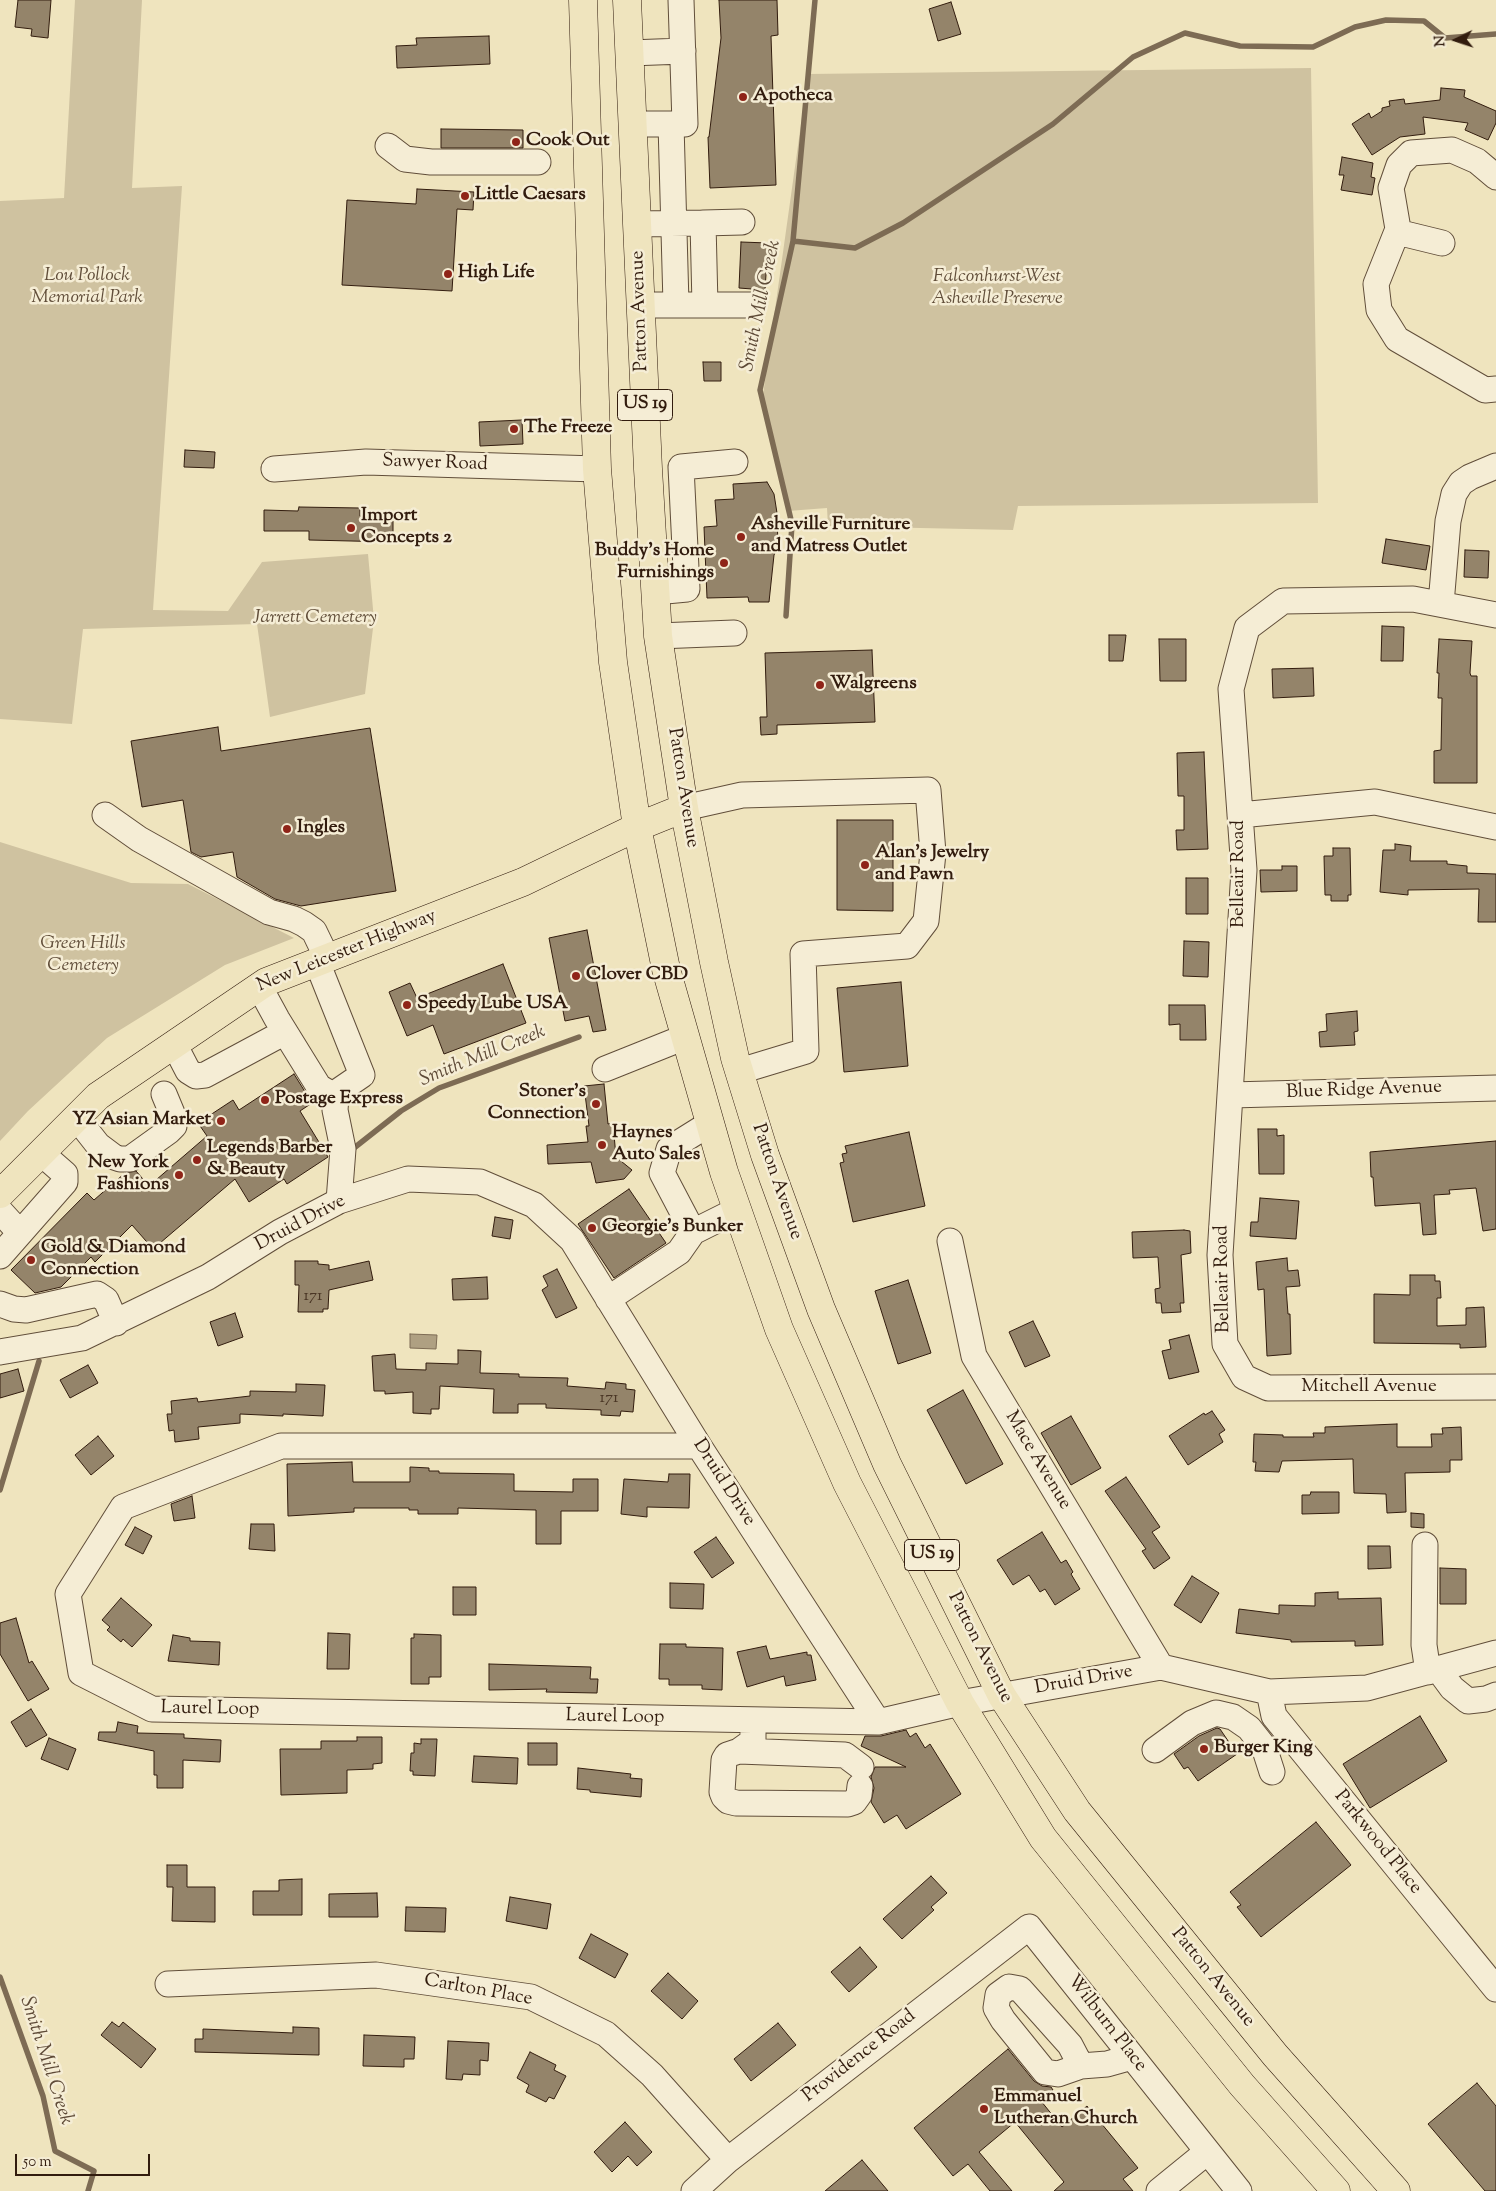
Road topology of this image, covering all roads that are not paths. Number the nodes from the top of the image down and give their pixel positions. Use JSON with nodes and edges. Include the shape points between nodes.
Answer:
{"nodes":[{"id":1,"x":583,"y":0,"type":"edge"},
{"id":2,"x":627,"y":0,"type":"edge"},
{"id":3,"x":681,"y":0,"type":"edge"},
{"id":4,"x":683,"y":51,"type":"junction"},
{"id":5,"x":630,"y":53,"type":"junction"},
{"id":6,"x":634,"y":124,"type":"junction"},
{"id":7,"x":671,"y":124,"type":"junction"},
{"id":8,"x":388,"y":146,"type":"dead end"},
{"id":9,"x":538,"y":162,"type":"dead end"},
{"id":10,"x":635,"y":171,"type":"junction"},
{"id":11,"x":672,"y":171,"type":"junction"},
{"id":12,"x":1496,"y":177,"type":"edge"},
{"id":13,"x":742,"y":222,"type":"dead end"},
{"id":14,"x":703,"y":223,"type":"junction"},
{"id":15,"x":638,"y":224,"type":"junction"},
{"id":16,"x":674,"y":224,"type":"junction"},
{"id":17,"x":1397,"y":232,"type":"junction"},
{"id":18,"x":1442,"y":243,"type":"dead end"},
{"id":19,"x":676,"y":304,"type":"junction"},
{"id":20,"x":641,"y":305,"type":"junction"},
{"id":21,"x":704,"y":305,"type":"junction"},
{"id":22,"x":753,"y":305,"type":"dead end"},
{"id":23,"x":1496,"y":389,"type":"edge"},
{"id":24,"x":735,"y":462,"type":"dead end"},
{"id":25,"x":1496,"y":466,"type":"edge"},
{"id":26,"x":681,"y":467,"type":"junction"},
{"id":27,"x":274,"y":469,"type":"dead end"},
{"id":28,"x":597,"y":469,"type":"junction"},
{"id":29,"x":648,"y":470,"type":"junction"},
{"id":30,"x":683,"y":512,"type":"junction"},
{"id":31,"x":651,"y":514,"type":"junction"},
{"id":32,"x":685,"y":552,"type":"junction"},
{"id":33,"x":653,"y":554,"type":"junction"},
{"id":34,"x":655,"y":592,"type":"junction"},
{"id":35,"x":1441,"y":604,"type":"junction"},
{"id":36,"x":1496,"y":615,"type":"edge"},
{"id":37,"x":734,"y":633,"type":"dead end"},
{"id":38,"x":658,"y":636,"type":"junction"},
{"id":39,"x":684,"y":808,"type":"junction"},
{"id":40,"x":106,"y":815,"type":"dead end"},
{"id":41,"x":1240,"y":815,"type":"junction"},
{"id":42,"x":637,"y":827,"type":"junction"},
{"id":43,"x":1496,"y":827,"type":"edge"},
{"id":44,"x":322,"y":960,"type":"junction"},
{"id":45,"x":259,"y":986,"type":"junction"},
{"id":46,"x":285,"y":1032,"type":"junction"},
{"id":47,"x":685,"y":1037,"type":"junction"},
{"id":48,"x":174,"y":1044,"type":"junction"},
{"id":49,"x":138,"y":1068,"type":"junction"},
{"id":50,"x":605,"y":1069,"type":"dead end"},
{"id":51,"x":740,"y":1071,"type":"junction"},
{"id":52,"x":196,"y":1076,"type":"junction"},
{"id":53,"x":1496,"y":1088,"type":"edge"},
{"id":54,"x":164,"y":1094,"type":"junction"},
{"id":55,"x":1231,"y":1095,"type":"junction"},
{"id":56,"x":336,"y":1097,"type":"junction"},
{"id":57,"x":76,"y":1117,"type":"junction"},
{"id":58,"x":709,"y":1124,"type":"junction"},
{"id":59,"x":41,"y":1153,"type":"junction"},
{"id":60,"x":0,"y":1194,"type":"edge"},
{"id":61,"x":339,"y":1201,"type":"junction"},
{"id":62,"x":737,"y":1210,"type":"junction"},
{"id":63,"x":0,"y":1211,"type":"edge"},
{"id":64,"x":692,"y":1232,"type":"junction"},
{"id":65,"x":20,"y":1233,"type":"junction"},
{"id":66,"x":950,"y":1241,"type":"dead end"},
{"id":67,"x":0,"y":1256,"type":"edge"},
{"id":68,"x":608,"y":1299,"type":"junction"},
{"id":69,"x":0,"y":1304,"type":"edge"},
{"id":70,"x":116,"y":1323,"type":"junction"},
{"id":71,"x":0,"y":1352,"type":"edge"},
{"id":72,"x":1244,"y":1377,"type":"joint"},
{"id":73,"x":1496,"y":1386,"type":"edge"},
{"id":74,"x":699,"y":1446,"type":"junction"},
{"id":75,"x":1425,"y":1545,"type":"dead end"},
{"id":76,"x":1496,"y":1654,"type":"edge"},
{"id":77,"x":1161,"y":1667,"type":"junction"},
{"id":78,"x":1433,"y":1670,"type":"junction"},
{"id":79,"x":1269,"y":1692,"type":"junction"},
{"id":80,"x":1496,"y":1695,"type":"edge"},
{"id":81,"x":1002,"y":1696,"type":"junction"},
{"id":82,"x":960,"y":1703,"type":"junction"},
{"id":83,"x":754,"y":1720,"type":"junction"},
{"id":84,"x":878,"y":1722,"type":"junction"},
{"id":85,"x":1154,"y":1750,"type":"dead end"},
{"id":86,"x":739,"y":1752,"type":"junction"},
{"id":87,"x":1272,"y":1772,"type":"dead end"},
{"id":88,"x":1029,"y":1927,"type":"joint"},
{"id":89,"x":168,"y":1984,"type":"dead end"},
{"id":90,"x":1496,"y":1989,"type":"edge"},
{"id":91,"x":1132,"y":2056,"type":"junction"},
{"id":92,"x":1081,"y":2066,"type":"dead end"},
{"id":93,"x":1207,"y":2152,"type":"junction"},
{"id":94,"x":728,"y":2160,"type":"junction"},
{"id":95,"x":694,"y":2191,"type":"edge"},
{"id":96,"x":1159,"y":2191,"type":"edge"},
{"id":97,"x":1239,"y":2191,"type":"edge"},
{"id":98,"x":1336,"y":2191,"type":"edge"},
{"id":99,"x":1396,"y":2191,"type":"edge"}],
"edges":[{"from":1,"to":28,"type":"main road","number":"US 19"},
{"from":2,"to":5,"type":"main road","name":"Patton Avenue","number":"US 19"},
{"from":3,"to":4,"type":"street"},
{"from":4,"to":5,"type":"street"},
{"from":4,"to":7,"type":"street","via":[[685,124]]},
{"from":5,"to":6,"type":"main road","name":"Patton Avenue","number":"US 19"},
{"from":6,"to":7,"type":"street"},
{"from":6,"to":10,"type":"main road","name":"Patton Avenue","number":"US 19"},
{"from":7,"to":11,"type":"street"},
{"from":8,"to":9,"type":"street","via":[[405,159],[431,162]]},
{"from":10,"to":11,"type":"street"},
{"from":10,"to":15,"type":"main road","name":"Patton Avenue","number":"US 19"},
{"from":11,"to":16,"type":"street"},
{"from":12,"to":17,"type":"street","via":[[1477,161],[1452,150],[1411,152],[1399,165],[1391,188]]},
{"from":13,"to":14,"type":"street"},
{"from":14,"to":16,"type":"street"},
{"from":14,"to":21,"type":"street"},
{"from":15,"to":16,"type":"street"},
{"from":15,"to":20,"type":"main road","name":"Patton Avenue","number":"US 19"},
{"from":16,"to":19,"type":"street"},
{"from":17,"to":18,"type":"street"},
{"from":17,"to":23,"type":"street","via":[[1376,284],[1379,310],[1397,339],[1485,390]]},
{"from":19,"to":20,"type":"street"},
{"from":19,"to":21,"type":"street"},
{"from":20,"to":29,"type":"main road","name":"Patton Avenue","number":"US 19"},
{"from":21,"to":22,"type":"street"},
{"from":24,"to":26,"type":"street"},
{"from":25,"to":35,"type":"street","via":[[1461,483],[1454,494],[1448,521]]},
{"from":26,"to":29,"type":"street"},
{"from":26,"to":30,"type":"street"},
{"from":27,"to":28,"type":"street","name":"Sawyer Road","via":[[366,462]]},
{"from":28,"to":42,"type":"main road","number":"US 19","via":[[613,662]]},
{"from":29,"to":31,"type":"main road","name":"Patton Avenue","number":"US 19"},
{"from":30,"to":31,"type":"street"},
{"from":30,"to":32,"type":"street"},
{"from":31,"to":33,"type":"main road","name":"Patton Avenue","number":"US 19"},
{"from":32,"to":33,"type":"street"},
{"from":32,"to":34,"type":"street","via":[[687,589]]},
{"from":33,"to":34,"type":"main road","name":"Patton Avenue","number":"US 19"},
{"from":34,"to":38,"type":"main road","name":"Patton Avenue","number":"US 19"},
{"from":35,"to":36,"type":"street","name":"Belleair Road"},
{"from":35,"to":41,"type":"street","name":"Belleair Road","via":[[1413,598],[1284,601],[1246,628],[1230,688]]},
{"from":37,"to":38,"type":"street"},
{"from":38,"to":39,"type":"main road","name":"Patton Avenue","number":"US 19"},
{"from":39,"to":42,"type":"main road","name":"New Leicester Highway"},
{"from":39,"to":51,"type":"main road","name":"Patton Avenue","number":"US 19","via":[[714,962]]},
{"from":39,"to":51,"type":"street","via":[[742,796],[928,790],[933,853],[926,921],[907,946],[803,954],[806,1051]]},
{"from":40,"to":44,"type":"street","via":[[139,839],[269,912],[304,924],[314,931]]},
{"from":41,"to":43,"type":"street","via":[[1376,802]]},
{"from":41,"to":55,"type":"street","name":"Belleair Road","via":[[1244,870]]},
{"from":42,"to":44,"type":"main road","name":"New Leicester Highway","via":[[523,882]]},
{"from":42,"to":47,"type":"main road","number":"US 19","via":[[666,969]]},
{"from":44,"to":45,"type":"main road","name":"New Leicester Highway"},
{"from":44,"to":56,"type":"street","via":[[362,1075],[340,1090]]},
{"from":45,"to":46,"type":"street"},
{"from":45,"to":48,"type":"main road","name":"New Leicester Highway"},
{"from":46,"to":52,"type":"street","via":[[205,1075]]},
{"from":46,"to":56,"type":"street","via":[[319,1087]]},
{"from":47,"to":50,"type":"street"},
{"from":47,"to":58,"type":"main road","number":"US 19"},
{"from":48,"to":49,"type":"main road","name":"New Leicester Highway"},
{"from":48,"to":52,"type":"street","via":[[185,1067]]},
{"from":49,"to":54,"type":"street","via":[[151,1090]]},
{"from":49,"to":57,"type":"main road","name":"New Leicester Highway","via":[[98,1096]]},
{"from":51,"to":81,"type":"main road","name":"Patton Avenue","number":"US 19","via":[[820,1309],[887,1464]]},
{"from":52,"to":54,"type":"street"},
{"from":53,"to":55,"type":"street","name":"Blue Ridge Avenue"},
{"from":54,"to":57,"type":"street","via":[[174,1126],[130,1159],[120,1160],[98,1145]]},
{"from":55,"to":72,"type":"street","name":"Belleair Road","via":[[1220,1255],[1225,1344]]},
{"from":56,"to":61,"type":"street","via":[[335,1110],[343,1148]]},
{"from":57,"to":59,"type":"main road","name":"New Leicester Highway"},
{"from":58,"to":62,"type":"main road","number":"US 19"},
{"from":58,"to":64,"type":"street","via":[[669,1149],[662,1173]]},
{"from":59,"to":60,"type":"main road","name":"New Leicester Highway"},
{"from":59,"to":65,"type":"street","via":[[65,1174],[66,1179]]},
{"from":61,"to":68,"type":"street","name":"Druid Drive","via":[[408,1179],[480,1182],[534,1204],[572,1240]]},
{"from":61,"to":70,"type":"street","name":"Druid Drive","via":[[280,1232],[208,1278]]},
{"from":62,"to":64,"type":"street"},
{"from":62,"to":82,"type":"main road","number":"US 19","via":[[778,1329],[846,1483]]},
{"from":63,"to":65,"type":"street"},
{"from":64,"to":68,"type":"street","via":[[679,1252]]},
{"from":65,"to":67,"type":"street"},
{"from":66,"to":77,"type":"street","name":"Mace Avenue","via":[[974,1356]]},
{"from":68,"to":74,"type":"street","name":"Druid Drive"},
{"from":69,"to":70,"type":"street","via":[[14,1310],[26,1310],[97,1294],[106,1300]]},
{"from":70,"to":71,"type":"street","name":"Druid Drive","via":[[82,1338]]},
{"from":72,"to":73,"type":"street","name":"Mitchell Avenue","via":[[1268,1388]]},
{"from":74,"to":83,"type":"street","name":"Laurel Loop","via":[[280,1446],[123,1507],[68,1594],[81,1672],[152,1709]]},
{"from":74,"to":84,"type":"street","name":"Druid Drive"},
{"from":75,"to":78,"type":"street","via":[[1424,1644]]},
{"from":76,"to":78,"type":"street","name":"Druid Drive"},
{"from":77,"to":79,"type":"street","name":"Druid Drive"},
{"from":77,"to":81,"type":"street","name":"Druid Drive"},
{"from":78,"to":79,"type":"street","name":"Druid Drive","via":[[1367,1688]]},
{"from":78,"to":80,"type":"street","via":[[1468,1701]]},
{"from":79,"to":90,"type":"street","name":"Parkwood Place","via":[[1274,1716]]},
{"from":81,"to":82,"type":"street","name":"Druid Drive"},
{"from":81,"to":99,"type":"main road","name":"Patton Avenue","number":"US 19","via":[[1088,1825],[1275,2055]]},
{"from":82,"to":84,"type":"street","name":"Druid Drive"},
{"from":82,"to":98,"type":"main road","number":"US 19","via":[[1043,1838],[1242,2085]]},
{"from":83,"to":84,"type":"street","name":"Laurel Loop"},
{"from":83,"to":86,"type":"street","via":[[753,1741]]},
{"from":85,"to":87,"type":"street","via":[[1192,1724],[1216,1713],[1233,1717],[1249,1728],[1264,1748]]},
{"from":86,"to":86,"type":"street","via":[[727,1755],[722,1767],[724,1797],[736,1803],[848,1804],[859,1795],[861,1776],[845,1755]]},
{"from":88,"to":91,"type":"street","name":"Wilburn Place"},
{"from":88,"to":94,"type":"street","name":"Providence Road"},
{"from":89,"to":94,"type":"street","name":"Carlton Place","via":[[376,1975],[531,1997],[606,2034],[652,2075]]},
{"from":91,"to":92,"type":"street","via":[[1107,2064]]},
{"from":91,"to":93,"type":"street","name":"Wilburn Place"},
{"from":93,"to":96,"type":"street"},
{"from":93,"to":97,"type":"street","name":"Wilburn Place"},
{"from":94,"to":95,"type":"street","name":"Providence Road"}]}
